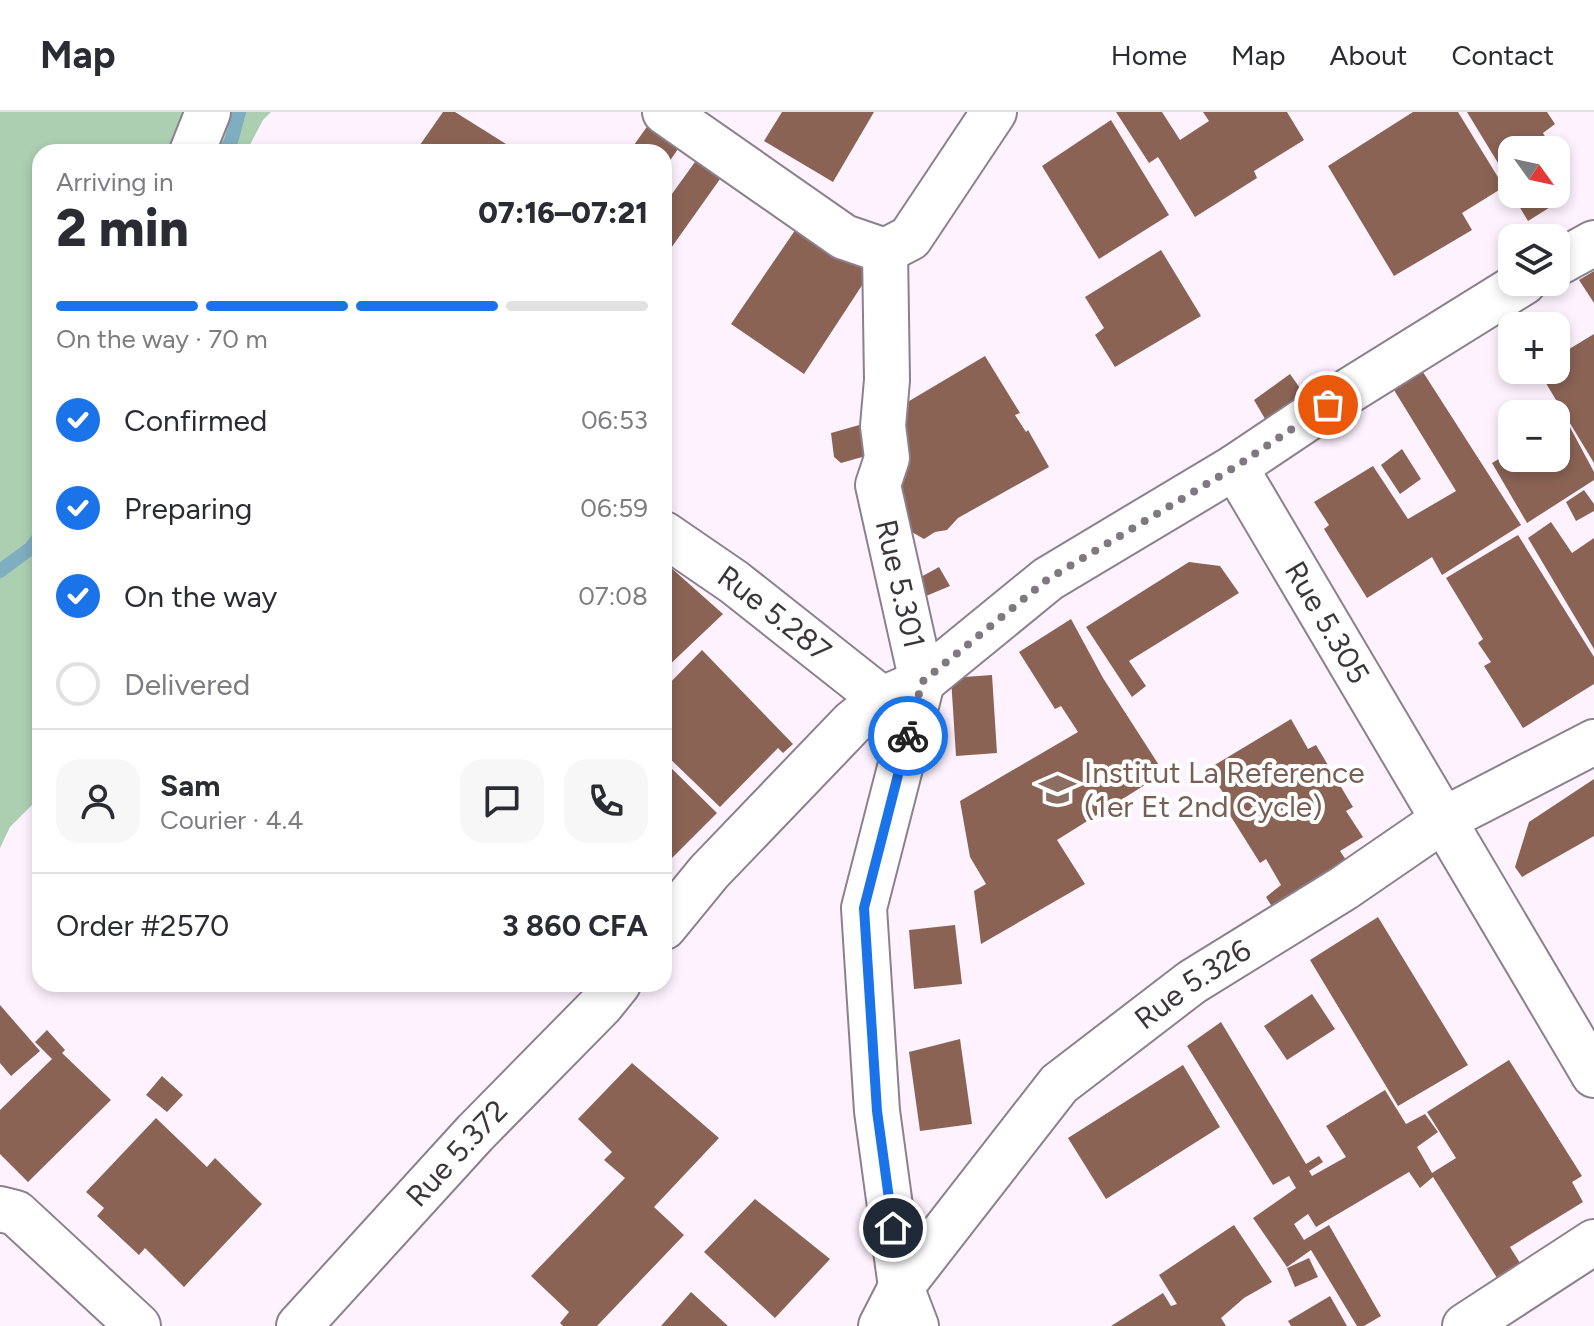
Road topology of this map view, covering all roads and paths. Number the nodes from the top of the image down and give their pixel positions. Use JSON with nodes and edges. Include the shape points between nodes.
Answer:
{"nodes":[{"id":1,"x":208,"y":112,"type":"edge"},
{"id":2,"x":665,"y":112,"type":"edge"},
{"id":3,"x":994,"y":112,"type":"edge"},
{"id":4,"x":195,"y":144,"type":"edge"},
{"id":5,"x":1594,"y":243,"type":"edge"},
{"id":6,"x":885,"y":251,"type":"junction"},
{"id":7,"x":1570,"y":256,"type":"edge"},
{"id":8,"x":1502,"y":296,"type":"edge"},
{"id":9,"x":1235,"y":467,"type":"junction"},
{"id":10,"x":672,"y":539,"type":"edge"},
{"id":11,"x":922,"y":682,"type":"junction"},
{"id":12,"x":882,"y":699,"type":"junction"},
{"id":13,"x":1594,"y":742,"type":"edge"},
{"id":14,"x":1443,"y":820,"type":"junction"},
{"id":15,"x":672,"y":917,"type":"edge"},
{"id":16,"x":612,"y":992,"type":"edge"},
{"id":17,"x":1594,"y":1075,"type":"edge"},
{"id":18,"x":0,"y":1209,"type":"edge"},
{"id":19,"x":1594,"y":1242,"type":"edge"},
{"id":20,"x":909,"y":1307,"type":"edge"},
{"id":21,"x":138,"y":1326,"type":"edge"},
{"id":22,"x":299,"y":1326,"type":"edge"},
{"id":23,"x":881,"y":1326,"type":"edge"},
{"id":24,"x":1465,"y":1326,"type":"edge"}],
"edges":[{"from":1,"to":4,"type":"street"},
{"from":2,"to":6,"type":"street","via":[[844,237]]},
{"from":3,"to":6,"type":"street","via":[[910,238]]},
{"from":5,"to":7,"type":"street"},
{"from":6,"to":11,"type":"street","name":"Rue 5.301","via":[[887,458],[878,485]]},
{"from":8,"to":9,"type":"street"},
{"from":9,"to":11,"type":"street","via":[[1048,579]]},
{"from":9,"to":14,"type":"street","name":"Rue 5.305"},
{"from":10,"to":12,"type":"street","name":"Rue 5.287"},
{"from":11,"to":12,"type":"street"},
{"from":11,"to":20,"type":"street","name":"Rue 5.301","via":[[864,908],[877,1111]]},
{"from":12,"to":15,"type":"street","via":[[852,723]]},
{"from":13,"to":14,"type":"street","name":"Rue 5.326"},
{"from":14,"to":17,"type":"street","name":"Rue 5.305"},
{"from":14,"to":20,"type":"street","name":"Rue 5.326","via":[[1192,982],[1059,1084]]},
{"from":16,"to":22,"type":"street","name":"Rue 5.372"},
{"from":18,"to":21,"type":"street","via":[[16,1213]]},
{"from":19,"to":24,"type":"street"},
{"from":20,"to":23,"type":"street","name":"Rue 5.326"}]}
